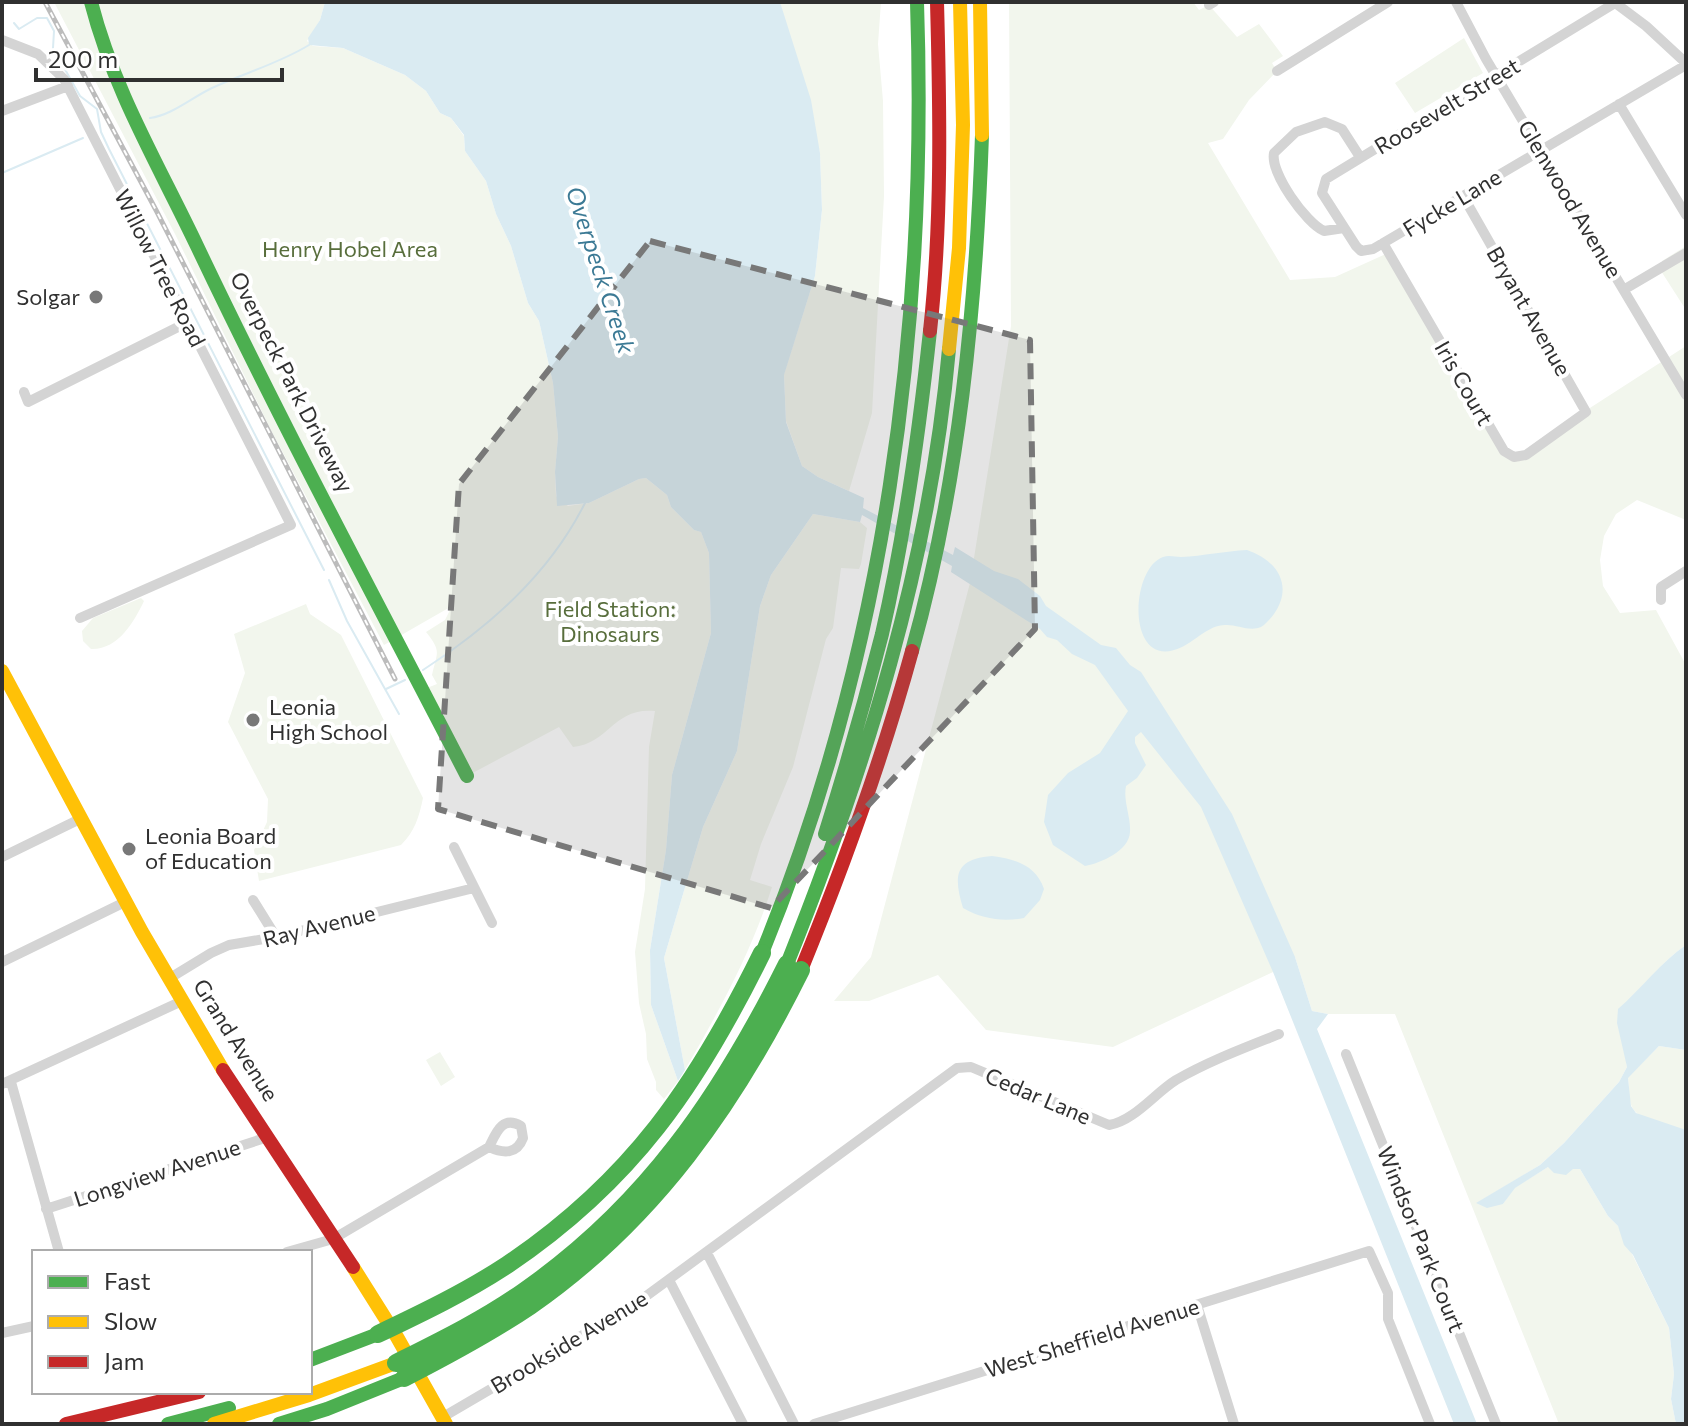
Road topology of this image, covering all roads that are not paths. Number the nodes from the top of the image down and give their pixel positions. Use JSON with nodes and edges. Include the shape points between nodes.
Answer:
{"nodes":[{"id":1,"x":91,"y":2,"type":"edge"},
{"id":2,"x":917,"y":2,"type":"edge"},
{"id":3,"x":937,"y":2,"type":"edge"},
{"id":4,"x":960,"y":2,"type":"edge"},
{"id":5,"x":980,"y":2,"type":"edge"},
{"id":6,"x":1388,"y":2,"type":"edge"},
{"id":7,"x":1456,"y":2,"type":"edge"},
{"id":8,"x":1614,"y":2,"type":"edge"},
{"id":9,"x":2,"y":40,"type":"edge"},
{"id":10,"x":1686,"y":64,"type":"edge"},
{"id":11,"x":1277,"y":71,"type":"dead end"},
{"id":12,"x":1497,"y":77,"type":"junction"},
{"id":13,"x":68,"y":86,"type":"junction"},
{"id":14,"x":1619,"y":104,"type":"junction"},
{"id":15,"x":2,"y":111,"type":"edge"},
{"id":16,"x":1540,"y":150,"type":"junction"},
{"id":17,"x":1360,"y":157,"type":"junction"},
{"id":18,"x":1463,"y":196,"type":"junction"},
{"id":19,"x":1686,"y":215,"type":"edge"},
{"id":20,"x":1344,"y":228,"type":"junction"},
{"id":21,"x":1383,"y":243,"type":"junction"},
{"id":22,"x":1686,"y":253,"type":"edge"},
{"id":23,"x":1625,"y":289,"type":"junction"},
{"id":24,"x":188,"y":322,"type":"junction"},
{"id":25,"x":24,"y":392,"type":"dead end"},
{"id":26,"x":1686,"y":395,"type":"edge"},
{"id":27,"x":1573,"y":422,"type":"joint"},
{"id":28,"x":1686,"y":571,"type":"edge"},
{"id":29,"x":1661,"y":600,"type":"dead end"},
{"id":30,"x":80,"y":618,"type":"dead end"},
{"id":31,"x":2,"y":671,"type":"edge"},
{"id":32,"x":467,"y":776,"type":"dead end"},
{"id":33,"x":82,"y":818,"type":"junction"},
{"id":34,"x":454,"y":847,"type":"dead end"},
{"id":35,"x":2,"y":857,"type":"edge"},
{"id":36,"x":474,"y":888,"type":"junction"},
{"id":37,"x":253,"y":900,"type":"dead end"},
{"id":38,"x":127,"y":901,"type":"junction"},
{"id":39,"x":492,"y":923,"type":"dead end"},
{"id":40,"x":276,"y":937,"type":"junction"},
{"id":41,"x":2,"y":962,"type":"edge"},
{"id":42,"x":782,"y":962,"type":"junction"},
{"id":43,"x":170,"y":978,"type":"junction"},
{"id":44,"x":182,"y":1001,"type":"junction"},
{"id":45,"x":1279,"y":1034,"type":"dead end"},
{"id":46,"x":1346,"y":1054,"type":"dead end"},
{"id":47,"x":6,"y":1083,"type":"edge"},
{"id":48,"x":268,"y":1137,"type":"junction"},
{"id":49,"x":489,"y":1147,"type":"dead end"},
{"id":50,"x":46,"y":1209,"type":"junction"},
{"id":51,"x":333,"y":1239,"type":"junction"},
{"id":52,"x":58,"y":1250,"type":"edge"},
{"id":53,"x":294,"y":1250,"type":"edge"},
{"id":54,"x":707,"y":1253,"type":"junction"},
{"id":55,"x":693,"y":1262,"type":"joint"},
{"id":56,"x":669,"y":1280,"type":"junction"},
{"id":57,"x":1197,"y":1305,"type":"junction"},
{"id":58,"x":32,"y":1326,"type":"edge"},
{"id":59,"x":2,"y":1333,"type":"edge"},
{"id":60,"x":312,"y":1359,"type":"edge"},
{"id":61,"x":396,"y":1365,"type":"junction"},
{"id":62,"x":312,"y":1383,"type":"edge"},
{"id":63,"x":191,"y":1394,"type":"edge"},
{"id":64,"x":274,"y":1394,"type":"edge"},
{"id":65,"x":312,"y":1394,"type":"edge"},
{"id":66,"x":312,"y":1394,"type":"edge"},
{"id":67,"x":445,"y":1421,"type":"edge"},
{"id":68,"x":66,"y":1424,"type":"edge"},
{"id":69,"x":168,"y":1424,"type":"edge"},
{"id":70,"x":214,"y":1424,"type":"edge"},
{"id":71,"x":279,"y":1424,"type":"edge"},
{"id":72,"x":743,"y":1424,"type":"edge"},
{"id":73,"x":794,"y":1424,"type":"edge"},
{"id":74,"x":814,"y":1424,"type":"edge"},
{"id":75,"x":1234,"y":1424,"type":"edge"},
{"id":76,"x":1430,"y":1424,"type":"edge"},
{"id":77,"x":1496,"y":1424,"type":"edge"}],
"edges":[{"from":1,"to":32,"type":"main road","name":"Overpeck Park Driveway","via":[[103,48],[137,128]]},
{"from":2,"to":42,"type":"main road","via":[[916,242],[905,372],[878,556],[854,674],[795,872]]},
{"from":3,"to":42,"type":"main road","via":[[937,239],[904,517],[845,770]]},
{"from":4,"to":42,"type":"main road","via":[[957,266],[923,526],[868,742],[826,867]]},
{"from":5,"to":42,"type":"main road","via":[[978,262],[963,409],[942,537],[878,775],[839,880]]},
{"from":6,"to":11,"type":"street"},
{"from":7,"to":12,"type":"street","name":"Glenwood Avenue"},
{"from":8,"to":10,"type":"street"},
{"from":8,"to":12,"type":"street","name":"Roosevelt Street"},
{"from":9,"to":13,"type":"street","name":"Willow Tree Road","via":[[38,54]]},
{"from":10,"to":14,"type":"street","name":"Fycke Lane"},
{"from":12,"to":16,"type":"street","name":"Glenwood Avenue"},
{"from":12,"to":17,"type":"street","name":"Roosevelt Street"},
{"from":13,"to":15,"type":"street"},
{"from":13,"to":24,"type":"street","name":"Willow Tree Road"},
{"from":14,"to":16,"type":"street","name":"Fycke Lane"},
{"from":14,"to":19,"type":"street"},
{"from":16,"to":18,"type":"street","name":"Fycke Lane"},
{"from":16,"to":23,"type":"street","name":"Glenwood Avenue"},
{"from":17,"to":20,"type":"street","name":"Roosevelt Street","via":[[1322,187]]},
{"from":17,"to":20,"type":"street","via":[[1342,129],[1325,122],[1296,132],[1274,153],[1274,166],[1307,219],[1324,231]]},
{"from":18,"to":21,"type":"street","name":"Fycke Lane"},
{"from":18,"to":27,"type":"street","name":"Bryant Avenue","via":[[1586,412]]},
{"from":20,"to":21,"type":"street","via":[[1361,251]]},
{"from":21,"to":27,"type":"street","name":"Iris Court","via":[[1504,451],[1514,457],[1526,455]]},
{"from":22,"to":23,"type":"street"},
{"from":23,"to":26,"type":"street","name":"Glenwood Avenue"},
{"from":24,"to":25,"type":"street","via":[[28,402]]},
{"from":24,"to":30,"type":"street","name":"Willow Tree Road","via":[[291,525]]},
{"from":28,"to":29,"type":"street","via":[[1661,587]]},
{"from":31,"to":33,"type":"main road","name":"Grand Avenue"},
{"from":33,"to":35,"type":"street"},
{"from":33,"to":38,"type":"main road","name":"Grand Avenue"},
{"from":34,"to":36,"type":"street"},
{"from":36,"to":39,"type":"street"},
{"from":36,"to":40,"type":"street","name":"Ray Avenue"},
{"from":37,"to":40,"type":"street"},
{"from":38,"to":41,"type":"street"},
{"from":38,"to":43,"type":"main road","name":"Grand Avenue"},
{"from":40,"to":43,"type":"street","name":"Ray Avenue","via":[[219,949]]},
{"from":42,"to":60,"type":"main road","bridge":true,"via":[[730,1020],[649,1140],[555,1233],[447,1302]]},
{"from":42,"to":61,"type":"main road","via":[[704,1093],[621,1194],[512,1285]]},
{"from":42,"to":61,"type":"main road","bridge":true,"via":[[773,1030],[700,1144],[642,1211],[529,1307],[470,1345]]},
{"from":43,"to":44,"type":"main road","name":"Grand Avenue"},
{"from":44,"to":47,"type":"street"},
{"from":44,"to":48,"type":"main road","name":"Grand Avenue"},
{"from":45,"to":54,"type":"street","name":"Cedar Lane","via":[[1194,1071],[1109,1125],[960,1066]]},
{"from":46,"to":77,"type":"street","name":"Windsor Park Court"},
{"from":47,"to":50,"type":"street"},
{"from":48,"to":50,"type":"street","name":"Longview Avenue"},
{"from":48,"to":51,"type":"main road","name":"Grand Avenue"},
{"from":49,"to":51,"type":"street"},
{"from":50,"to":52,"type":"street"},
{"from":51,"to":53,"type":"street"},
{"from":51,"to":67,"type":"main road","name":"Grand Avenue"},
{"from":54,"to":55,"type":"street","name":"Cedar Lane"},
{"from":54,"to":73,"type":"street"},
{"from":55,"to":56,"type":"street","name":"Brookside Avenue"},
{"from":56,"to":67,"type":"street","name":"Brookside Avenue"},
{"from":56,"to":72,"type":"street"},
{"from":57,"to":74,"type":"street","name":"West Sheffield Avenue"},
{"from":57,"to":75,"type":"street"},
{"from":57,"to":76,"type":"street","name":"West Sheffield Avenue","via":[[1369,1251],[1388,1293],[1388,1319]]},
{"from":58,"to":59,"type":"street"},
{"from":61,"to":62,"type":"main road"},
{"from":61,"to":66,"type":"main road"},
{"from":61,"to":71,"type":"main road","via":[[327,1409]]},
{"from":63,"to":68,"type":"main road"},
{"from":64,"to":69,"type":"main road"},
{"from":65,"to":70,"type":"main road"}]}
